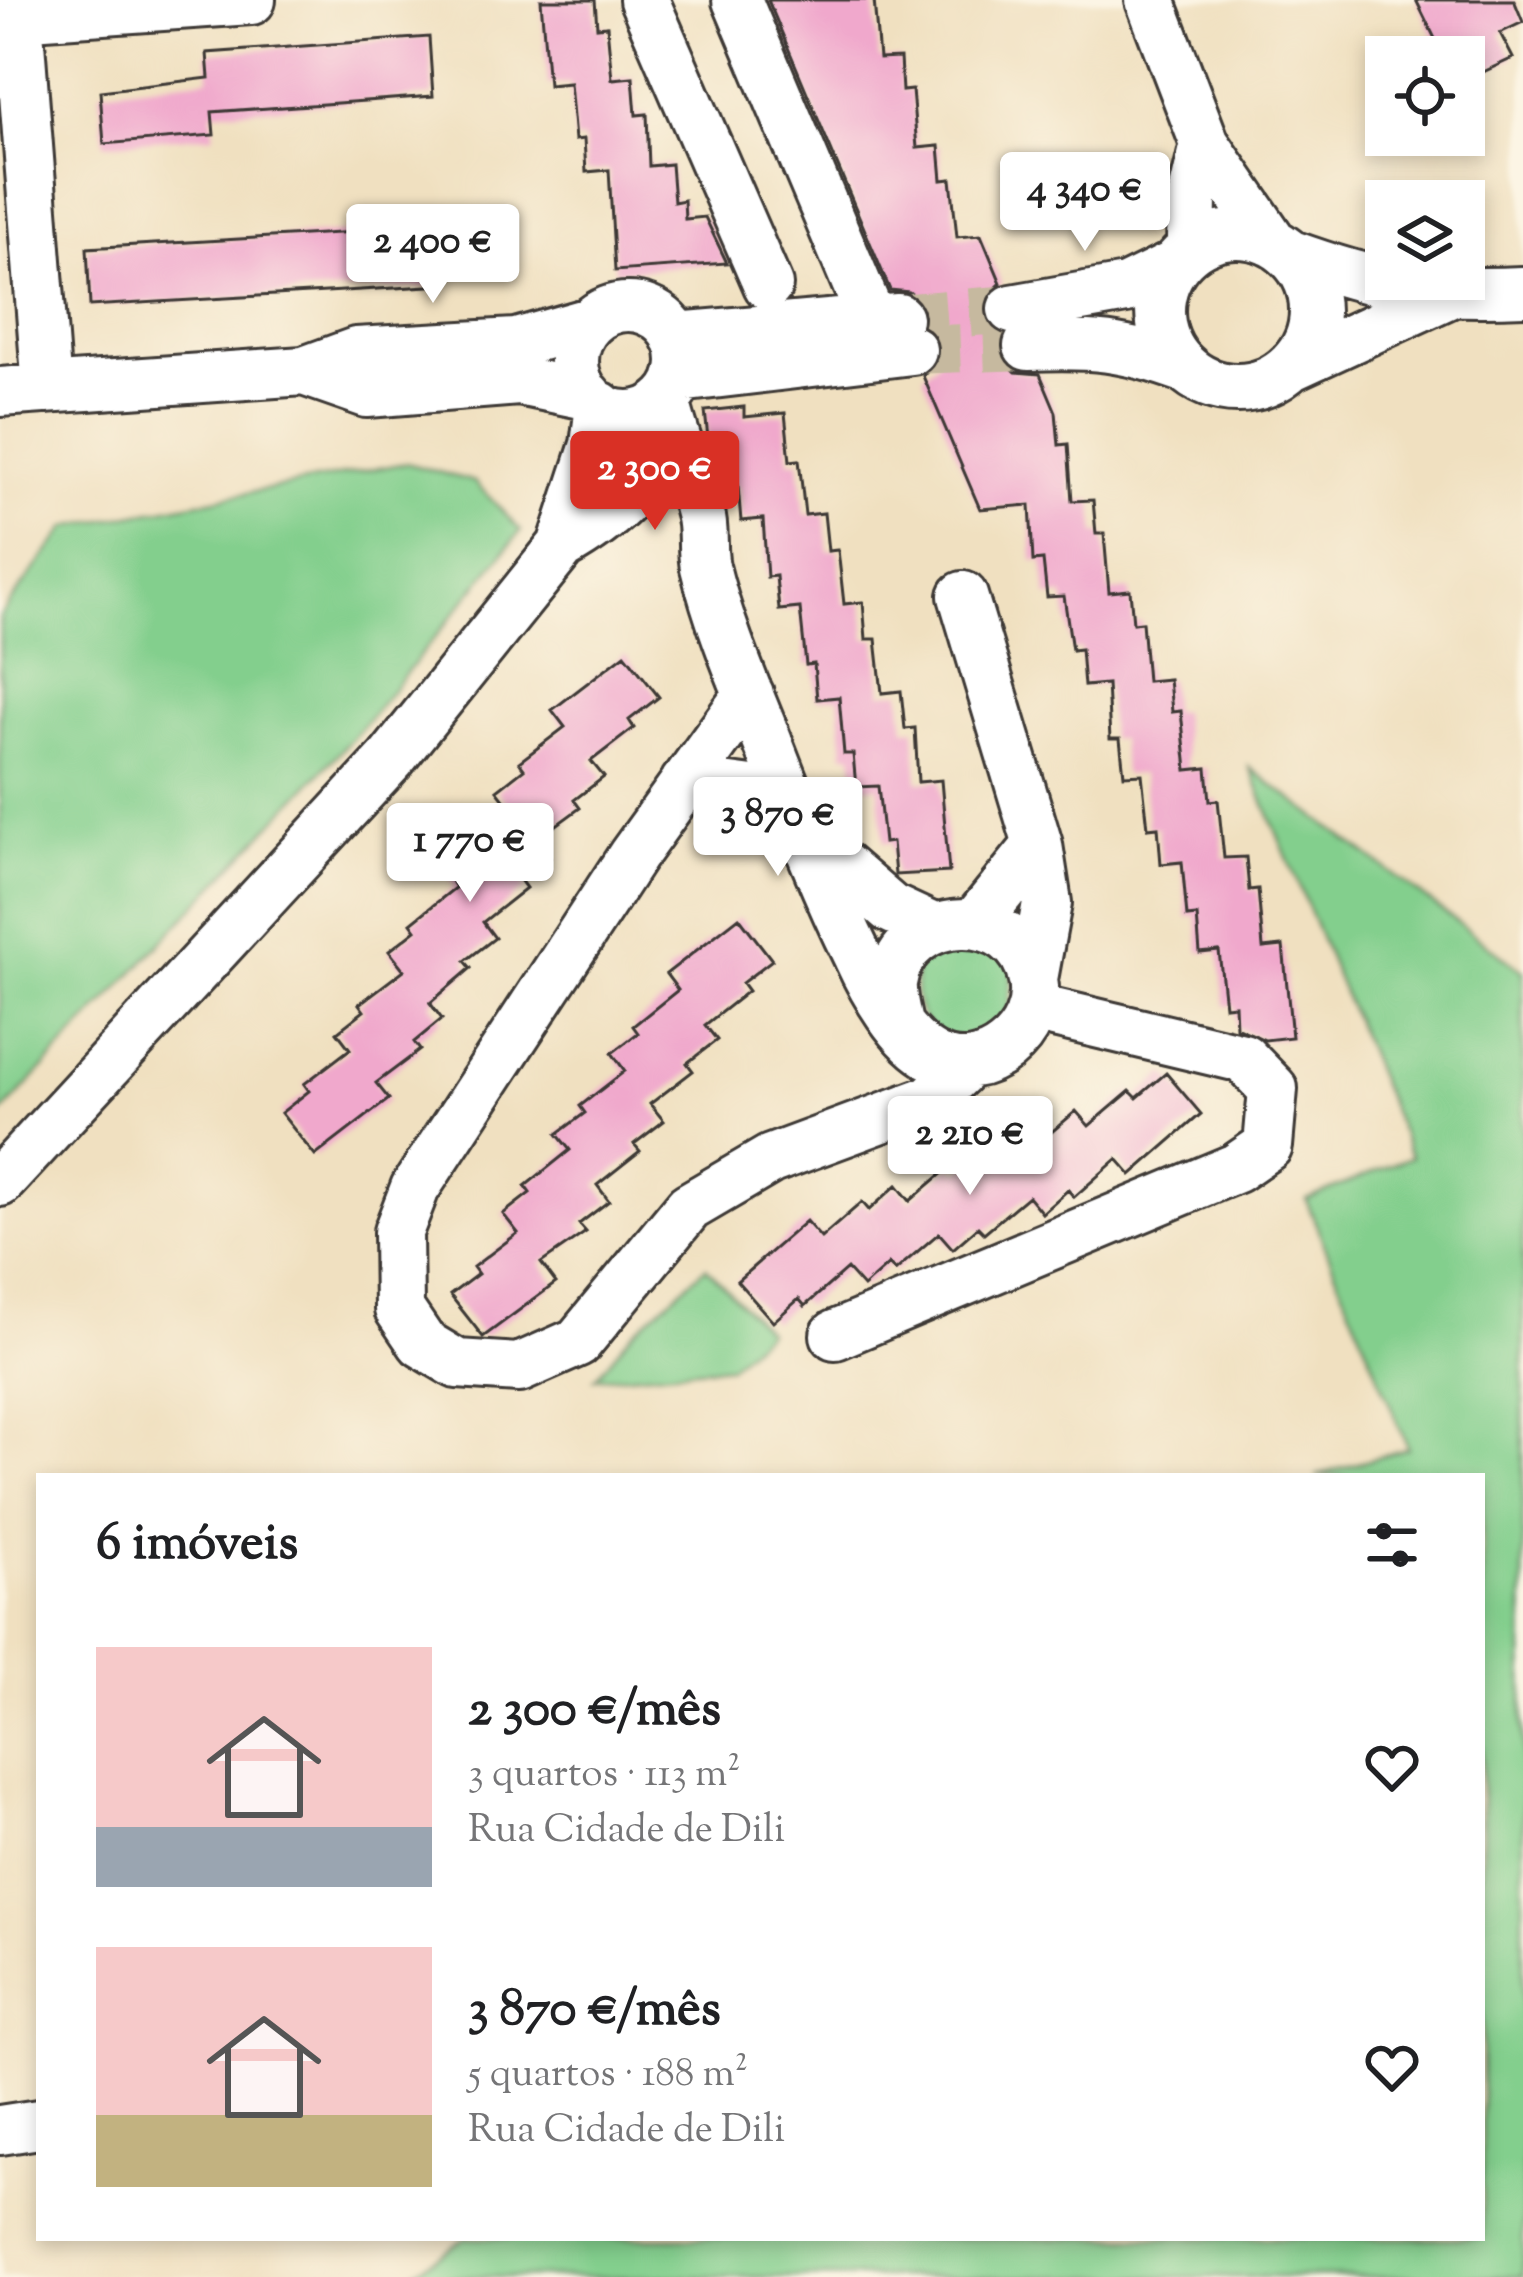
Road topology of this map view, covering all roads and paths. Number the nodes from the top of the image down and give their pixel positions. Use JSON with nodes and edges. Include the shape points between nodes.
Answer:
{"nodes":[{"id":1,"x":250,"y":0,"type":"edge"},
{"id":2,"x":644,"y":0,"type":"edge"},
{"id":3,"x":737,"y":0,"type":"edge"},
{"id":4,"x":1150,"y":0,"type":"edge"},
{"id":5,"x":9,"y":17,"type":"edge"},
{"id":6,"x":1205,"y":144,"type":"junction"},
{"id":7,"x":1281,"y":248,"type":"junction"},
{"id":8,"x":1183,"y":256,"type":"junction"},
{"id":9,"x":1365,"y":281,"type":"edge"},
{"id":10,"x":768,"y":285,"type":"dead end"},
{"id":11,"x":1523,"y":291,"type":"edge"},
{"id":12,"x":1485,"y":293,"type":"edge"},
{"id":13,"x":1437,"y":300,"type":"edge"},
{"id":14,"x":590,"y":322,"type":"junction"},
{"id":15,"x":1294,"y":365,"type":"junction"},
{"id":16,"x":1184,"y":368,"type":"junction"},
{"id":17,"x":304,"y":371,"type":"junction"},
{"id":18,"x":674,"y":388,"type":"junction"},
{"id":19,"x":23,"y":391,"type":"edge"},
{"id":20,"x":593,"y":401,"type":"junction"},
{"id":21,"x":635,"y":494,"type":"junction"},
{"id":22,"x":562,"y":546,"type":"junction"},
{"id":23,"x":704,"y":564,"type":"junction"},
{"id":24,"x":963,"y":596,"type":"dead end"},
{"id":25,"x":748,"y":694,"type":"junction"},
{"id":26,"x":685,"y":782,"type":"junction"},
{"id":27,"x":796,"y":814,"type":"junction"},
{"id":28,"x":1038,"y":845,"type":"junction"},
{"id":29,"x":954,"y":925,"type":"junction"},
{"id":30,"x":1033,"y":993,"type":"junction"},
{"id":31,"x":897,"y":1019,"type":"junction"},
{"id":32,"x":968,"y":1064,"type":"junction"},
{"id":33,"x":0,"y":1182,"type":"edge"},
{"id":34,"x":836,"y":1335,"type":"dead end"},
{"id":35,"x":36,"y":2124,"type":"edge"},
{"id":36,"x":0,"y":2130,"type":"edge"}],
"edges":[{"from":1,"to":5,"type":"street"},
{"from":2,"to":10,"type":"street"},
{"from":3,"to":18,"type":"street","via":[[894,329]]},
{"from":4,"to":6,"type":"street"},
{"from":5,"to":19,"type":"street"},
{"from":6,"to":7,"type":"street"},
{"from":6,"to":8,"type":"street"},
{"from":7,"to":8,"type":"street","via":[[1231,234]]},
{"from":7,"to":9,"type":"street"},
{"from":7,"to":15,"type":"street","via":[[1304,273],[1314,308]]},
{"from":8,"to":16,"type":"street","via":[[1166,280],[1160,317]]},
{"from":8,"to":16,"type":"street","via":[[1126,289],[1020,328],[1130,348]]},
{"from":11,"to":12,"type":"street"},
{"from":13,"to":15,"type":"street"},
{"from":14,"to":17,"type":"street","via":[[516,343],[356,352]]},
{"from":14,"to":18,"type":"street","via":[[605,311],[640,308],[668,324]]},
{"from":14,"to":20,"type":"street","via":[[575,350],[578,381]]},
{"from":15,"to":16,"type":"street","via":[[1251,388],[1227,388]]},
{"from":17,"to":19,"type":"street"},
{"from":17,"to":20,"type":"street","via":[[368,393],[519,381]]},
{"from":18,"to":20,"type":"street","via":[[634,414]]},
{"from":18,"to":21,"type":"street"},
{"from":18,"to":23,"type":"street"},
{"from":20,"to":22,"type":"street","via":[[595,445]]},
{"from":21,"to":22,"type":"street","via":[[609,520]]},
{"from":21,"to":23,"type":"street"},
{"from":22,"to":33,"type":"street","via":[[391,760]]},
{"from":23,"to":25,"type":"street"},
{"from":24,"to":28,"type":"street"},
{"from":25,"to":26,"type":"street"},
{"from":25,"to":27,"type":"street"},
{"from":26,"to":27,"type":"street"},
{"from":26,"to":32,"type":"street","via":[[415,1188],[398,1232],[399,1309],[422,1343],[457,1364],[519,1368],[578,1342],[689,1207],[771,1159],[929,1100]]},
{"from":27,"to":29,"type":"street","via":[[890,908]]},
{"from":27,"to":31,"type":"street","via":[[859,960]]},
{"from":28,"to":29,"type":"street"},
{"from":28,"to":30,"type":"street","via":[[1047,903]]},
{"from":29,"to":30,"type":"street","via":[[1002,933],[1022,953]]},
{"from":29,"to":31,"type":"street","via":[[905,951],[892,984]]},
{"from":30,"to":32,"type":"street","via":[[1020,1036],[996,1057]]},
{"from":30,"to":34,"type":"street","via":[[1243,1058],[1273,1089],[1268,1146],[1236,1168]]},
{"from":31,"to":32,"type":"street","via":[[926,1052]]},
{"from":35,"to":36,"type":"street"}]}
